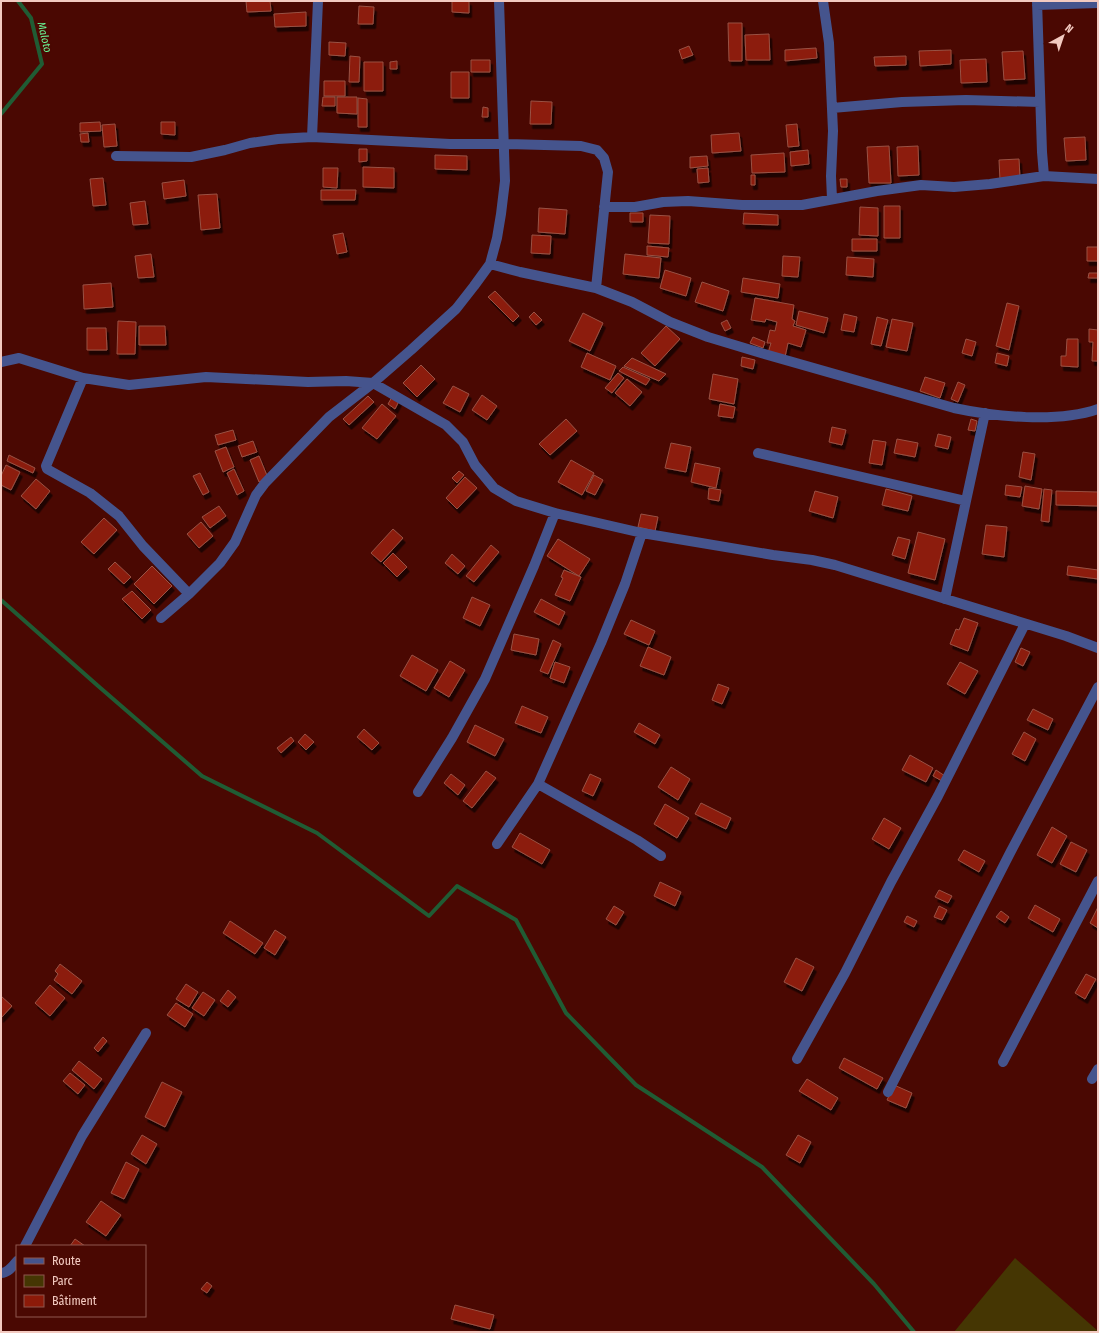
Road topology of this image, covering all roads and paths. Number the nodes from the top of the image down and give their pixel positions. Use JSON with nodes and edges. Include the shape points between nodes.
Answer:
{"nodes":[{"id":1,"x":318,"y":1,"type":"edge"},
{"id":2,"x":499,"y":1,"type":"edge"},
{"id":3,"x":823,"y":1,"type":"edge"},
{"id":4,"x":1037,"y":3,"type":"edge"},
{"id":5,"x":1098,"y":3,"type":"edge"},
{"id":6,"x":1040,"y":102,"type":"junction"},
{"id":7,"x":832,"y":108,"type":"junction"},
{"id":8,"x":312,"y":137,"type":"junction"},
{"id":9,"x":504,"y":144,"type":"junction"},
{"id":10,"x":116,"y":156,"type":"dead end"},
{"id":11,"x":1044,"y":176,"type":"junction"},
{"id":12,"x":1098,"y":179,"type":"edge"},
{"id":13,"x":832,"y":199,"type":"junction"},
{"id":14,"x":604,"y":208,"type":"junction"},
{"id":15,"x":490,"y":264,"type":"junction"},
{"id":16,"x":596,"y":288,"type":"junction"},
{"id":17,"x":1,"y":362,"type":"edge"},
{"id":18,"x":83,"y":378,"type":"junction"},
{"id":19,"x":373,"y":383,"type":"junction"},
{"id":20,"x":1098,"y":408,"type":"edge"},
{"id":21,"x":985,"y":413,"type":"junction"},
{"id":22,"x":758,"y":453,"type":"dead end"},
{"id":23,"x":966,"y":501,"type":"junction"},
{"id":24,"x":555,"y":513,"type":"junction"},
{"id":25,"x":642,"y":533,"type":"junction"},
{"id":26,"x":189,"y":594,"type":"junction"},
{"id":27,"x":945,"y":599,"type":"junction"},
{"id":28,"x":161,"y":618,"type":"dead end"},
{"id":29,"x":1024,"y":624,"type":"junction"},
{"id":30,"x":1098,"y":648,"type":"edge"},
{"id":31,"x":1098,"y":687,"type":"edge"},
{"id":32,"x":538,"y":784,"type":"junction"},
{"id":33,"x":418,"y":792,"type":"dead end"},
{"id":34,"x":497,"y":844,"type":"dead end"},
{"id":35,"x":661,"y":856,"type":"dead end"},
{"id":36,"x":1098,"y":881,"type":"edge"},
{"id":37,"x":146,"y":1033,"type":"dead end"},
{"id":38,"x":797,"y":1059,"type":"dead end"},
{"id":39,"x":1003,"y":1062,"type":"dead end"},
{"id":40,"x":1098,"y":1069,"type":"edge"},
{"id":41,"x":1092,"y":1079,"type":"dead end"},
{"id":42,"x":888,"y":1092,"type":"dead end"},
{"id":43,"x":26,"y":1245,"type":"edge"},
{"id":44,"x":16,"y":1262,"type":"edge"},
{"id":45,"x":1,"y":1273,"type":"edge"}],
"edges":[{"from":1,"to":8,"type":"street"},
{"from":2,"to":9,"type":"street"},
{"from":3,"to":7,"type":"street","via":[[829,43]]},
{"from":4,"to":5,"type":"street"},
{"from":4,"to":6,"type":"street"},
{"from":6,"to":7,"type":"street","via":[[966,100]]},
{"from":6,"to":11,"type":"street"},
{"from":7,"to":13,"type":"street"},
{"from":8,"to":9,"type":"street"},
{"from":8,"to":10,"type":"street","via":[[250,143],[191,157]]},
{"from":9,"to":14,"type":"street","via":[[581,146],[597,150],[604,158],[608,172]]},
{"from":9,"to":15,"type":"street","via":[[505,181],[497,238]]},
{"from":11,"to":12,"type":"street"},
{"from":11,"to":13,"type":"street","via":[[954,187],[921,185]]},
{"from":13,"to":14,"type":"street","via":[[802,205],[735,205],[688,201]]},
{"from":14,"to":16,"type":"street"},
{"from":15,"to":16,"type":"street"},
{"from":15,"to":19,"type":"street","via":[[456,309]]},
{"from":16,"to":21,"type":"street","via":[[708,337],[954,408]]},
{"from":17,"to":18,"type":"street","via":[[19,358]]},
{"from":18,"to":19,"type":"street","via":[[129,385],[206,377]]},
{"from":18,"to":26,"type":"street","via":[[46,466],[47,469],[90,493],[119,516],[143,546]]},
{"from":19,"to":24,"type":"street","via":[[446,425],[463,442],[475,465],[494,488],[516,501]]},
{"from":19,"to":26,"type":"street","via":[[329,417],[265,483],[256,494],[235,542],[220,563]]},
{"from":20,"to":21,"type":"street","via":[[1087,412],[1052,416],[1027,417]]},
{"from":21,"to":23,"type":"street"},
{"from":22,"to":23,"type":"street"},
{"from":23,"to":27,"type":"street"},
{"from":24,"to":25,"type":"street"},
{"from":24,"to":33,"type":"street","via":[[485,679]]},
{"from":25,"to":27,"type":"street","via":[[812,560]]},
{"from":25,"to":32,"type":"street","via":[[609,624]]},
{"from":26,"to":28,"type":"street"},
{"from":27,"to":29,"type":"street"},
{"from":29,"to":30,"type":"street"},
{"from":29,"to":38,"type":"street","via":[[938,796]]},
{"from":31,"to":42,"type":"street"},
{"from":32,"to":34,"type":"street"},
{"from":32,"to":35,"type":"street"},
{"from":36,"to":39,"type":"street"},
{"from":37,"to":43,"type":"street","via":[[82,1136]]},
{"from":40,"to":41,"type":"street"},
{"from":44,"to":45,"type":"street"}]}
